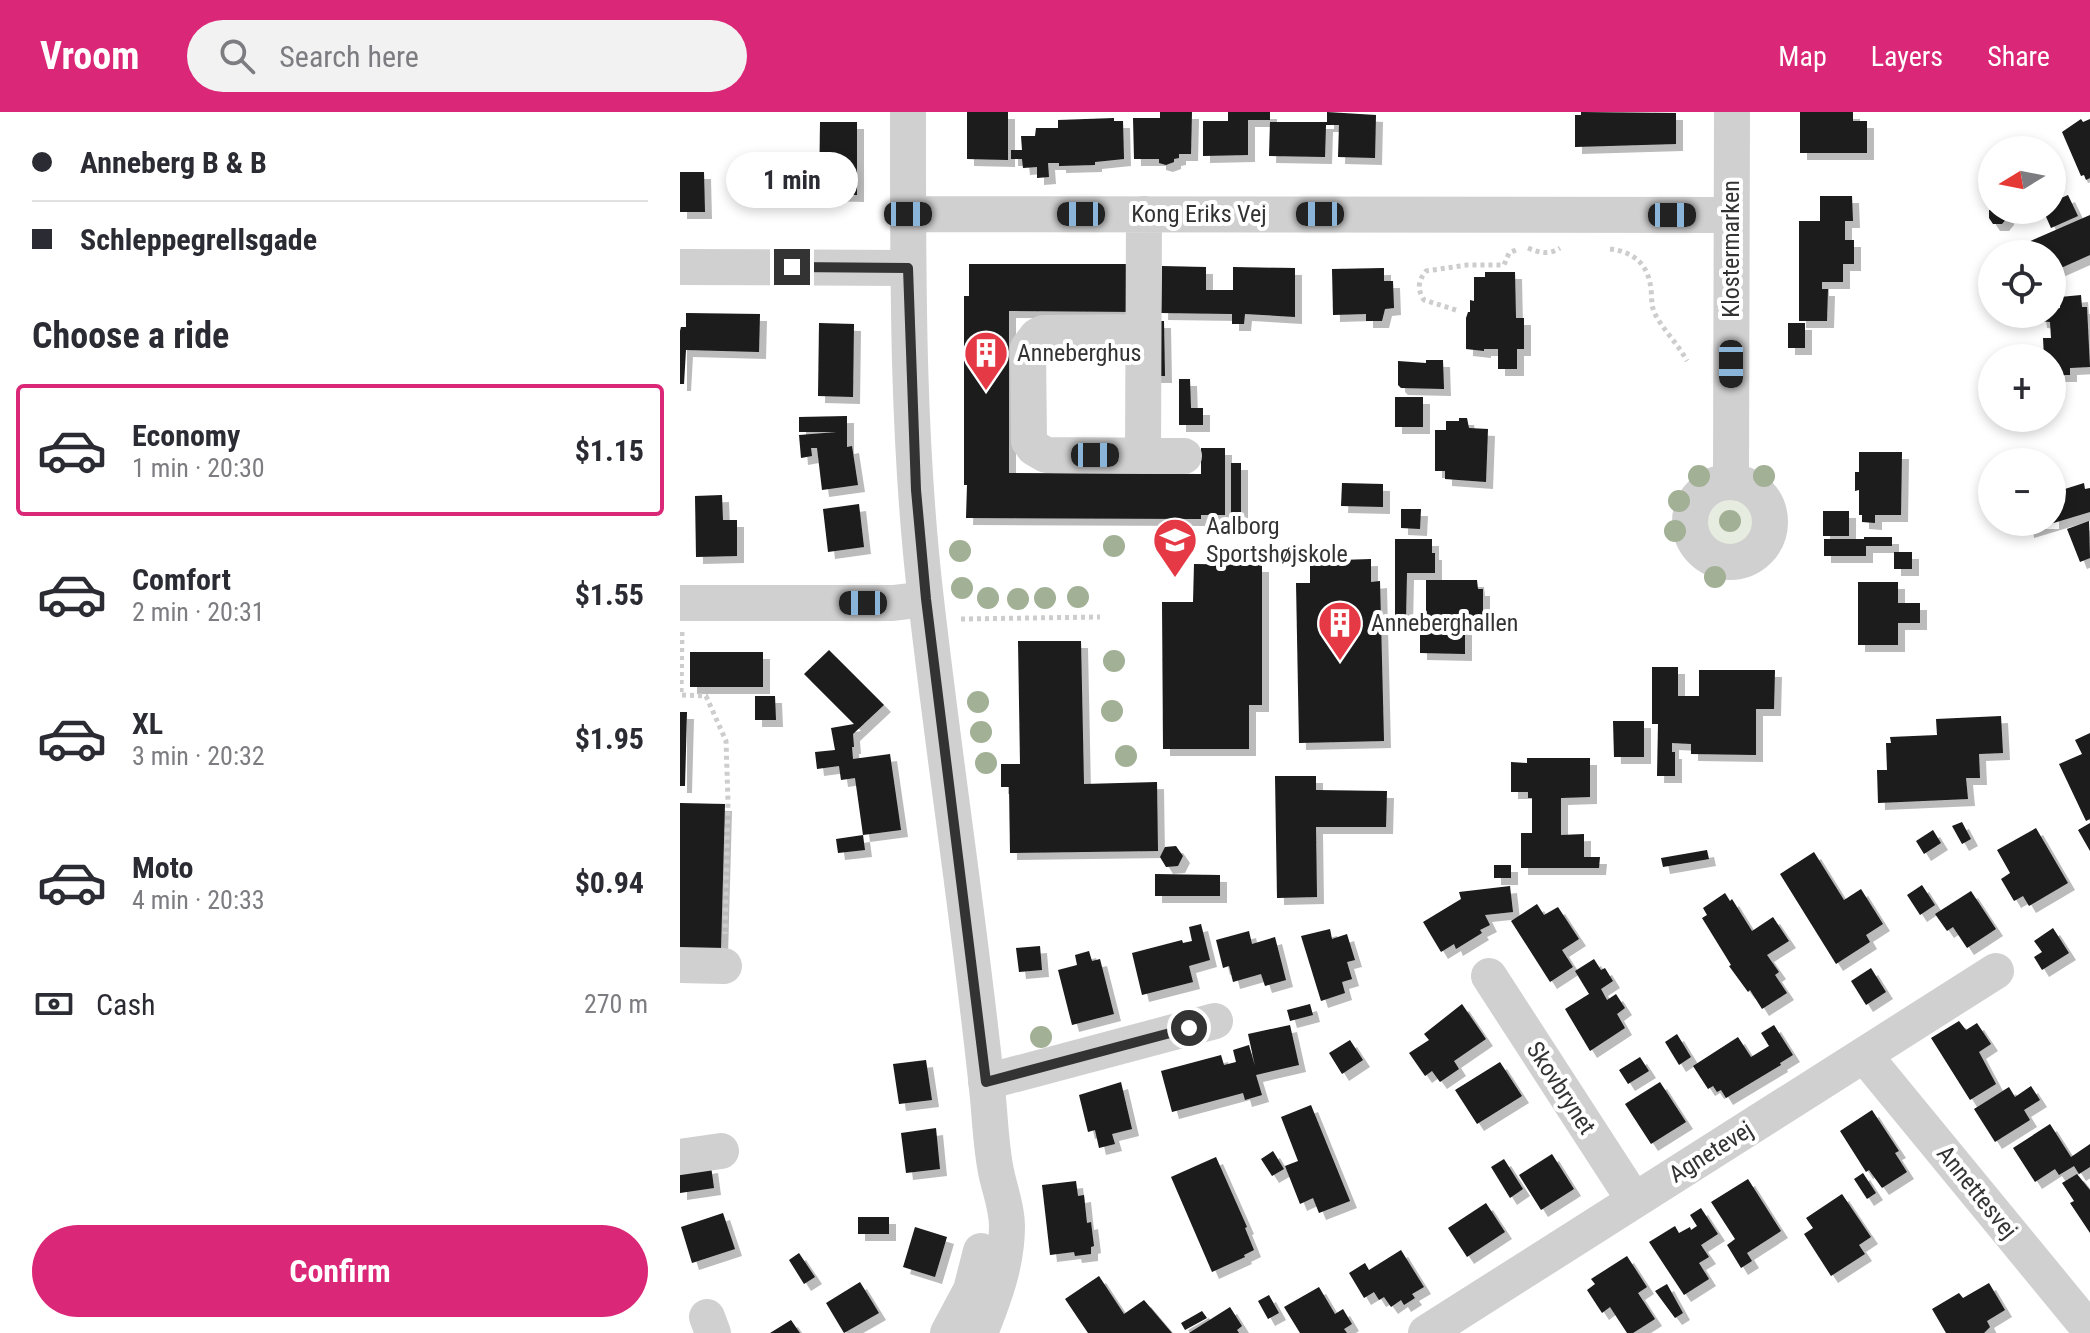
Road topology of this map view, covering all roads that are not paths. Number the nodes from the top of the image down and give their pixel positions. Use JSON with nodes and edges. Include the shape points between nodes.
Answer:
{"nodes":[{"id":1,"x":908,"y":112,"type":"edge"},
{"id":2,"x":1732,"y":112,"type":"edge"},
{"id":3,"x":908,"y":214,"type":"junction"},
{"id":4,"x":1144,"y":214,"type":"junction"},
{"id":5,"x":1731,"y":215,"type":"junction"},
{"id":6,"x":680,"y":267,"type":"edge"},
{"id":7,"x":908,"y":268,"type":"junction"},
{"id":8,"x":1143,"y":332,"type":"junction"},
{"id":9,"x":1143,"y":456,"type":"junction"},
{"id":10,"x":1184,"y":456,"type":"dead end"},
{"id":11,"x":1731,"y":482,"type":"dead end"},
{"id":12,"x":681,"y":603,"type":"edge"},
{"id":13,"x":927,"y":610,"type":"junction"},
{"id":14,"x":680,"y":965,"type":"edge"},
{"id":15,"x":724,"y":966,"type":"road end"},
{"id":16,"x":1996,"y":971,"type":"dead end"},
{"id":17,"x":1489,"y":976,"type":"dead end"},
{"id":18,"x":1215,"y":1021,"type":"dead end"},
{"id":19,"x":1864,"y":1055,"type":"junction"},
{"id":20,"x":986,"y":1082,"type":"junction"},
{"id":21,"x":721,"y":1151,"type":"dead end"},
{"id":22,"x":680,"y":1157,"type":"edge"},
{"id":23,"x":995,"y":1166,"type":"junction"},
{"id":24,"x":1634,"y":1200,"type":"junction"},
{"id":25,"x":2090,"y":1330,"type":"edge"},
{"id":26,"x":948,"y":1333,"type":"edge"},
{"id":27,"x":980,"y":1333,"type":"edge"},
{"id":28,"x":1426,"y":1333,"type":"edge"}],
"edges":[{"from":1,"to":3,"type":"street"},
{"from":2,"to":5,"type":"street","name":"Klostermarken"},
{"from":3,"to":4,"type":"street","name":"Kong Eriks Vej"},
{"from":3,"to":7,"type":"street"},
{"from":4,"to":5,"type":"street","name":"Kong Eriks Vej"},
{"from":4,"to":8,"type":"street"},
{"from":5,"to":11,"type":"street","name":"Klostermarken"},
{"from":6,"to":7,"type":"street"},
{"from":7,"to":13,"type":"street","via":[[916,490]]},
{"from":8,"to":9,"type":"street"},
{"from":8,"to":9,"type":"street","via":[[1037,336],[1028,348],[1028,433],[1034,448],[1046,455]]},
{"from":9,"to":10,"type":"street"},
{"from":12,"to":13,"type":"street","via":[[893,603]]},
{"from":13,"to":20,"type":"street"},
{"from":14,"to":15,"type":"street"},
{"from":16,"to":19,"type":"street","name":"Agnetevej"},
{"from":17,"to":24,"type":"street","name":"Skovbrynet"},
{"from":18,"to":20,"type":"street"},
{"from":19,"to":24,"type":"street","name":"Agnetevej"},
{"from":19,"to":25,"type":"street","name":"Annettesvej"},
{"from":20,"to":23,"type":"street"},
{"from":21,"to":22,"type":"street"},
{"from":23,"to":26,"type":"street","via":[[971,1290]]},
{"from":23,"to":27,"type":"street","via":[[1006,1205],[1005,1255]]},
{"from":24,"to":28,"type":"street","name":"Agnetevej"}]}
